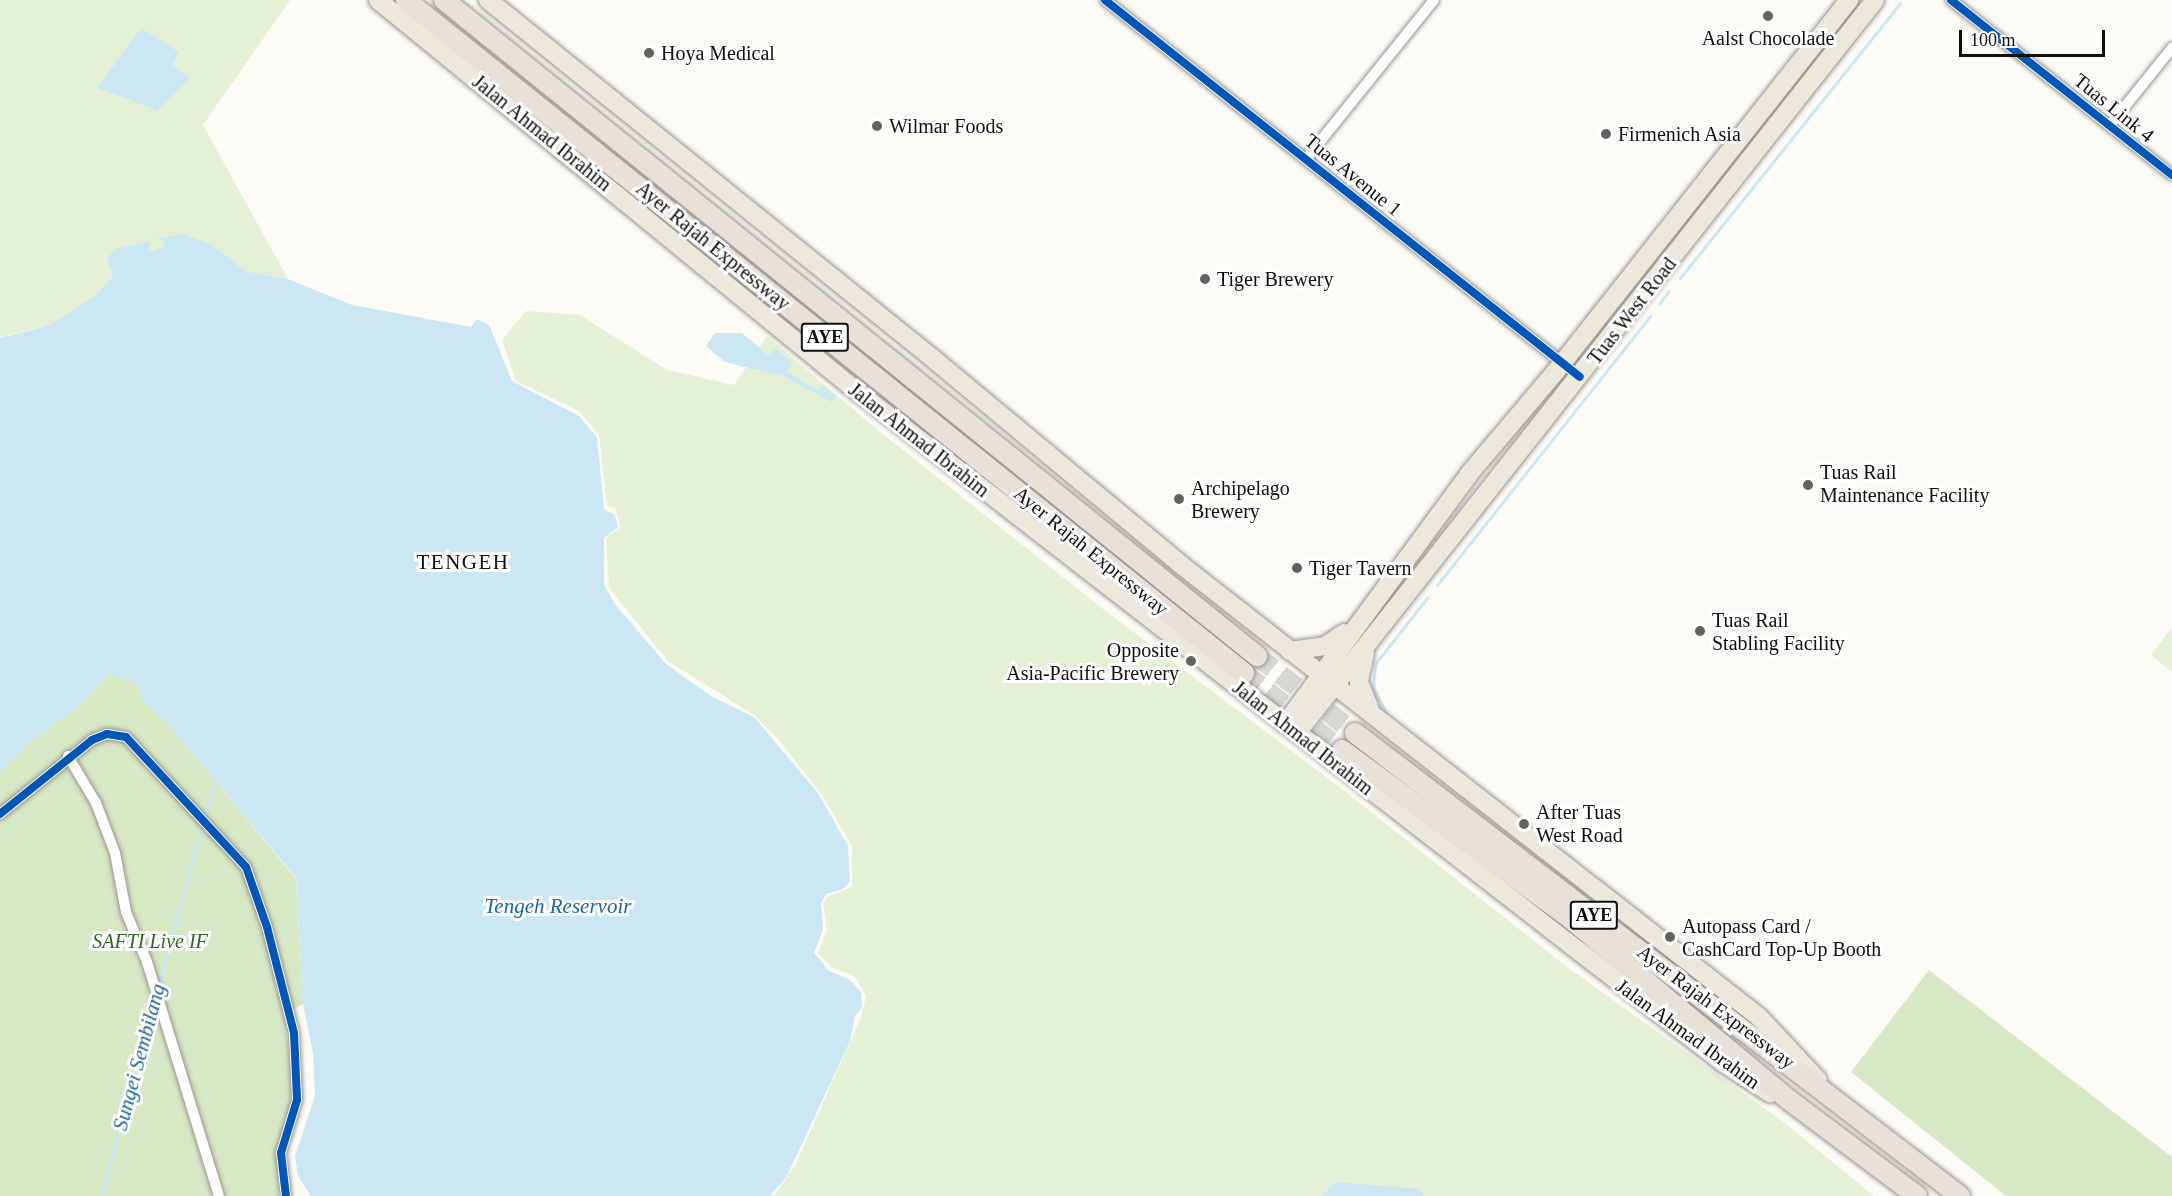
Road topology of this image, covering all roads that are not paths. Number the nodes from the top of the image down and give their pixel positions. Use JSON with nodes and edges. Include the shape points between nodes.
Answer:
{"nodes":[{"id":1,"x":378,"y":0,"type":"edge"},
{"id":2,"x":406,"y":0,"type":"edge"},
{"id":3,"x":444,"y":0,"type":"edge"},
{"id":4,"x":488,"y":0,"type":"edge"},
{"id":5,"x":1105,"y":0,"type":"edge"},
{"id":6,"x":1434,"y":0,"type":"edge"},
{"id":7,"x":1849,"y":0,"type":"edge"},
{"id":8,"x":1875,"y":0,"type":"edge"},
{"id":9,"x":1951,"y":0,"type":"edge"},
{"id":10,"x":2172,"y":48,"type":"edge"},
{"id":11,"x":2110,"y":125,"type":"junction"},
{"id":12,"x":1306,"y":159,"type":"junction"},
{"id":13,"x":2172,"y":175,"type":"edge"},
{"id":14,"x":1562,"y":364,"type":"junction"},
{"id":15,"x":1580,"y":377,"type":"junction"},
{"id":16,"x":1359,"y":620,"type":"junction"},
{"id":17,"x":1376,"y":632,"type":"junction"},
{"id":18,"x":1290,"y":651,"type":"junction"},
{"id":19,"x":1257,"y":656,"type":"tunnel mouth"},
{"id":20,"x":1244,"y":673,"type":"tunnel mouth"},
{"id":21,"x":1328,"y":679,"type":"junction"},
{"id":22,"x":1377,"y":717,"type":"junction"},
{"id":23,"x":1291,"y":728,"type":"junction"},
{"id":24,"x":1355,"y":733,"type":"tunnel mouth"},
{"id":25,"x":1342,"y":750,"type":"tunnel mouth"},
{"id":26,"x":69,"y":756,"type":"junction"},
{"id":27,"x":0,"y":814,"type":"edge"},
{"id":28,"x":1834,"y":1096,"type":"junction"},
{"id":29,"x":1789,"y":1100,"type":"junction"},
{"id":30,"x":219,"y":1196,"type":"edge"},
{"id":31,"x":286,"y":1196,"type":"edge"},
{"id":32,"x":1917,"y":1196,"type":"edge"},
{"id":33,"x":1960,"y":1196,"type":"edge"}],
"edges":[{"from":1,"to":23,"type":"main road","name":"Jalan Ahmad Ibrahim","via":[[848,384]]},
{"from":2,"to":20,"type":"highway","name":"Ayer Rajah Expressway","number":"AYE"},
{"from":3,"to":19,"type":"highway","name":"Ayer Rajah Expressway","number":"AYE"},
{"from":4,"to":18,"type":"main road"},
{"from":5,"to":12,"type":"street","name":"Tuas Avenue 1"},
{"from":6,"to":12,"type":"street"},
{"from":7,"to":14,"type":"main road","name":"Tuas West Road"},
{"from":8,"to":15,"type":"main road","name":"Tuas West Road"},
{"from":9,"to":11,"type":"street","name":"Tuas Link 4"},
{"from":10,"to":11,"type":"street"},
{"from":11,"to":13,"type":"street","name":"Tuas Link 4"},
{"from":12,"to":14,"type":"street","name":"Tuas Avenue 1"},
{"from":14,"to":15,"type":"street","name":"Tuas Avenue 1"},
{"from":14,"to":16,"type":"main road","name":"Tuas West Road","via":[[1469,474]]},
{"from":15,"to":17,"type":"main road","name":"Tuas West Road"},
{"from":16,"to":18,"type":"main road","via":[[1325,646]]},
{"from":16,"to":21,"type":"main road","name":"Tuas West Road"},
{"from":17,"to":21,"type":"main road","name":"Tuas West Road"},
{"from":17,"to":22,"type":"main road","via":[[1363,658],[1359,682],[1363,700]]},
{"from":18,"to":21,"type":"main road"},
{"from":21,"to":22,"type":"main road"},
{"from":21,"to":23,"type":"main road","name":"Tuas West Road"},
{"from":22,"to":28,"type":"main road","via":[[1759,1017]]},
{"from":23,"to":29,"type":"main road","name":"Jalan Ahmad Ibrahim","via":[[1723,1063],[1773,1095]]},
{"from":24,"to":28,"type":"highway","name":"Ayer Rajah Expressway","number":"AYE"},
{"from":25,"to":29,"type":"highway","name":"Ayer Rajah Expressway","number":"AYE","via":[[1571,919]]},
{"from":26,"to":27,"type":"street"},
{"from":26,"to":30,"type":"street","via":[[96,802],[115,853],[126,912],[147,962]]},
{"from":26,"to":31,"type":"street","via":[[107,734],[126,737],[246,867],[267,927],[294,1033],[297,1100],[281,1153]]},
{"from":28,"to":33,"type":"highway","name":"Ayer Rajah Expressway","number":"AYE"},
{"from":29,"to":32,"type":"highway","name":"Ayer Rajah Expressway","number":"AYE"}]}
